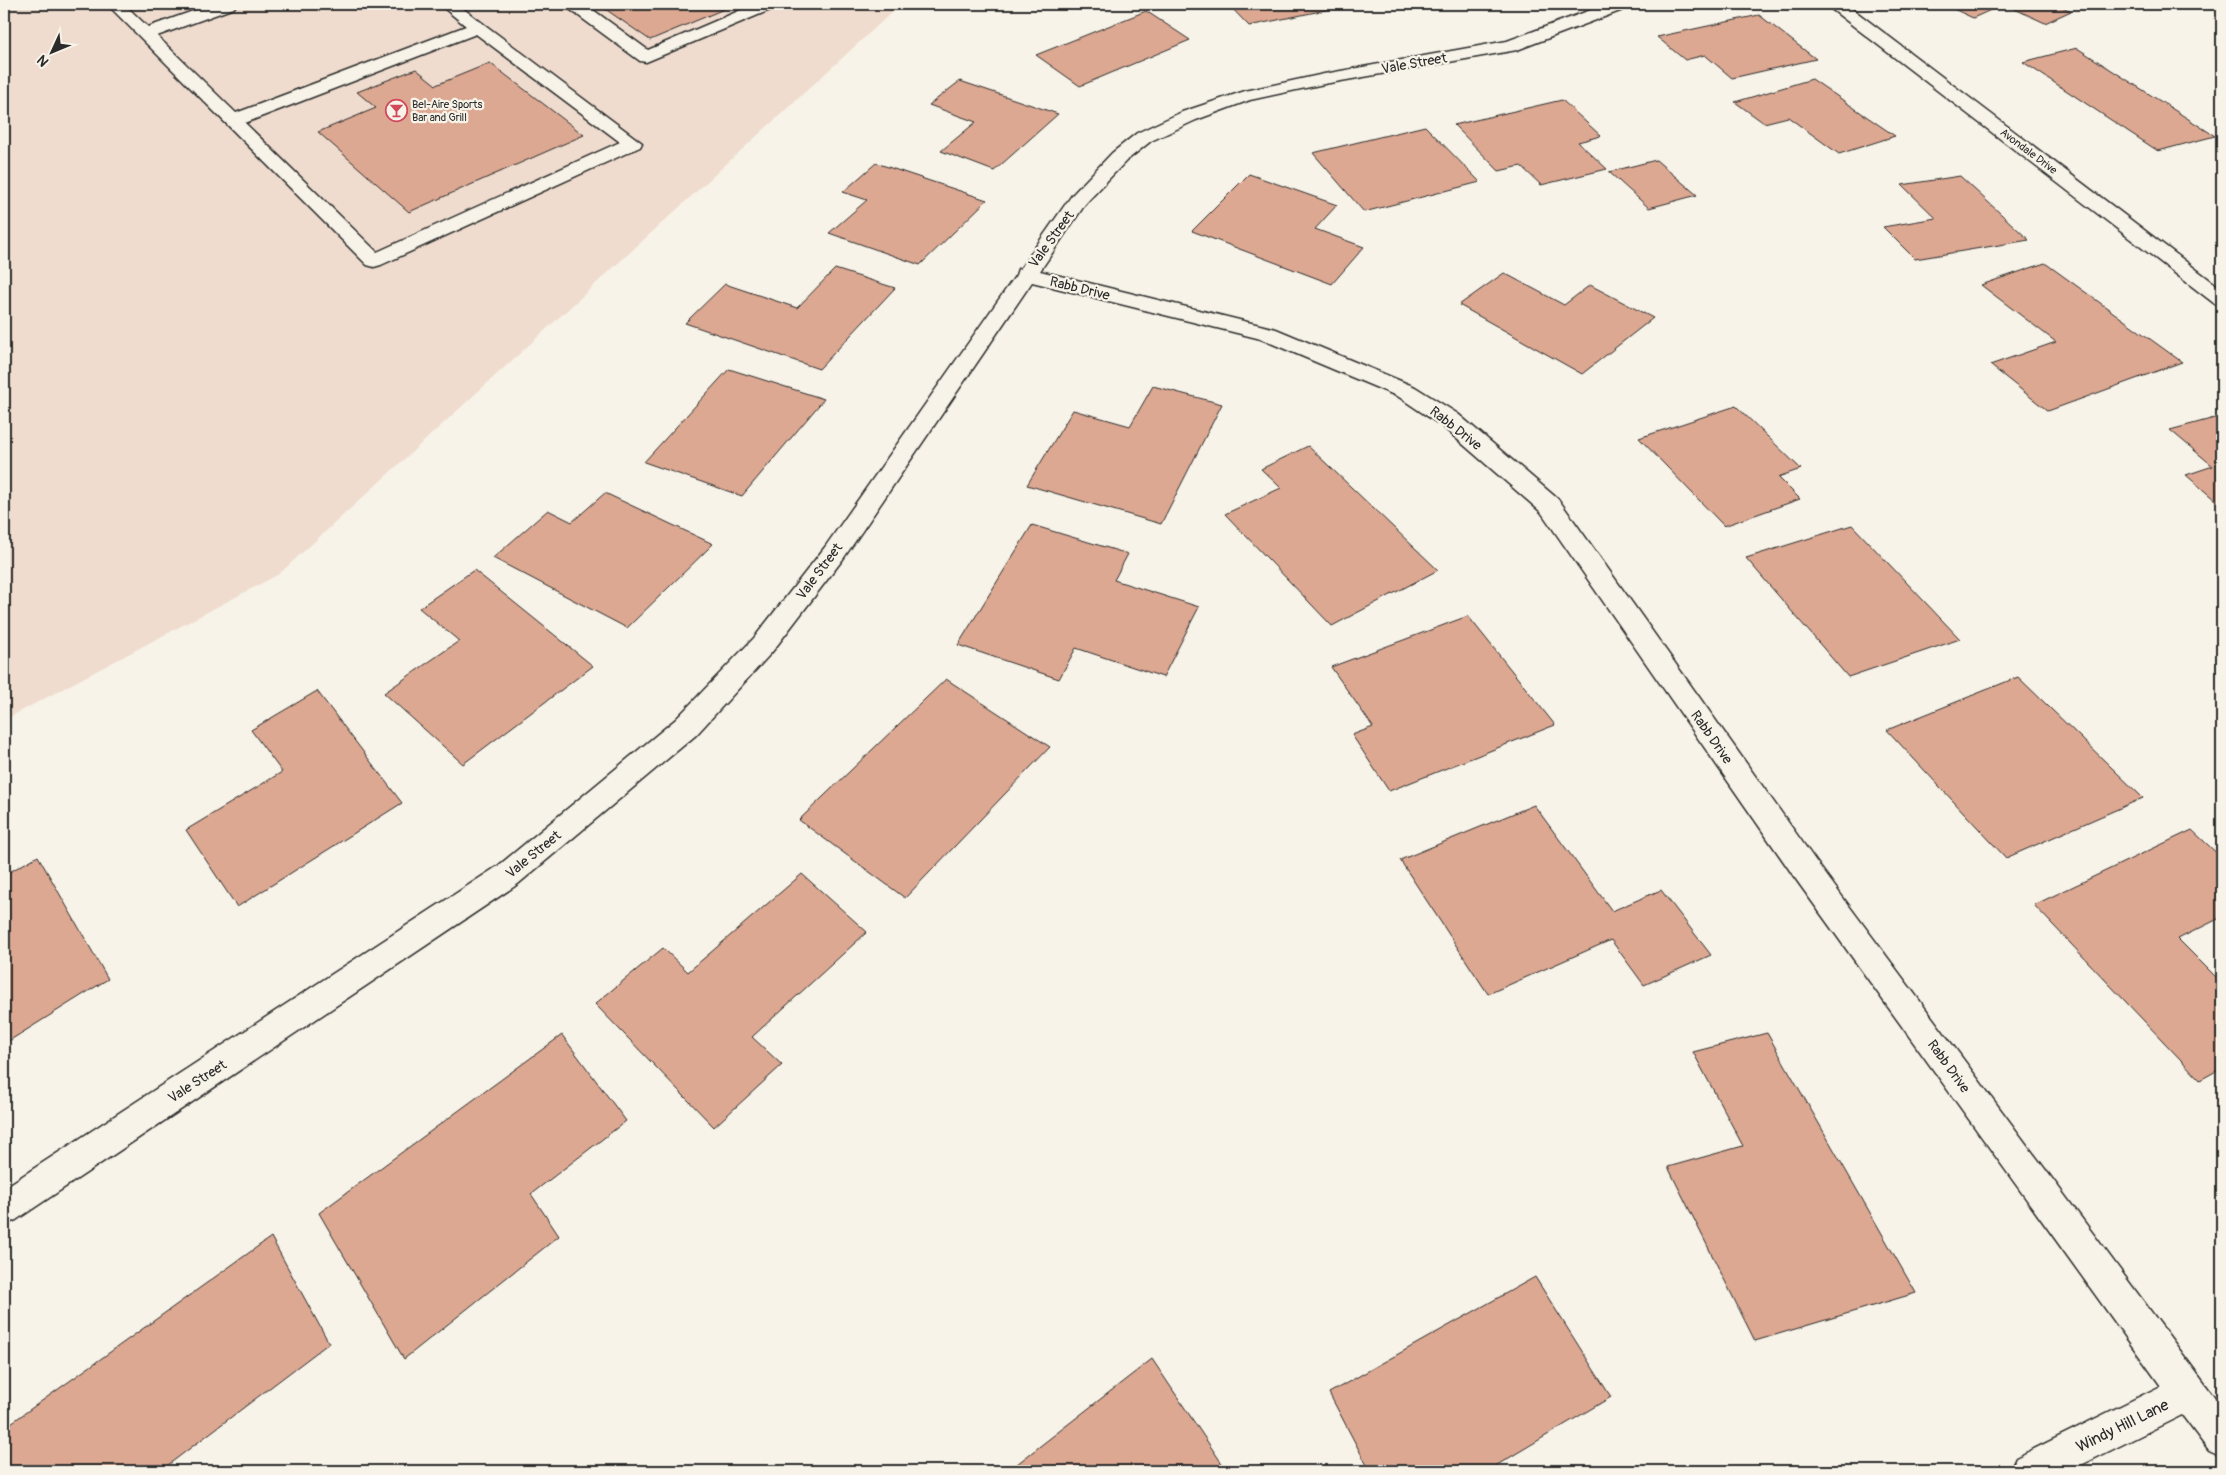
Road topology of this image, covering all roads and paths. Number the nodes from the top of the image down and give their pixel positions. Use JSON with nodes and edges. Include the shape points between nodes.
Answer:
{"nodes":[{"id":1,"x":115,"y":4,"type":"edge"},
{"id":2,"x":228,"y":4,"type":"edge"},
{"id":3,"x":447,"y":4,"type":"edge"},
{"id":4,"x":574,"y":4,"type":"edge"},
{"id":5,"x":769,"y":4,"type":"edge"},
{"id":6,"x":1622,"y":4,"type":"edge"},
{"id":7,"x":1836,"y":4,"type":"edge"},
{"id":8,"x":479,"y":27,"type":"junction"},
{"id":9,"x":145,"y":34,"type":"junction"},
{"id":10,"x":233,"y":121,"type":"junction"},
{"id":11,"x":1026,"y":274,"type":"junction"},
{"id":12,"x":2222,"y":299,"type":"edge"},
{"id":13,"x":4,"y":1208,"type":"edge"},
{"id":14,"x":2188,"y":1392,"type":"junction"},
{"id":15,"x":2222,"y":1438,"type":"edge"},
{"id":16,"x":2029,"y":1471,"type":"edge"}],
"edges":[{"from":1,"to":9,"type":"street"},
{"from":2,"to":9,"type":"street"},
{"from":3,"to":8,"type":"street"},
{"from":4,"to":5,"type":"street","via":[[646,58]]},
{"from":6,"to":11,"type":"street","name":"Vale Street","via":[[1511,46],[1245,96],[1189,116],[1144,137],[1119,157],[1079,199]]},
{"from":7,"to":12,"type":"street","name":"Avondale Drive"},
{"from":8,"to":10,"type":"street"},
{"from":8,"to":10,"type":"street","via":[[633,143],[374,262]]},
{"from":9,"to":10,"type":"street"},
{"from":11,"to":13,"type":"street","name":"Vale Street","via":[[834,553],[763,645],[686,727],[508,875]]},
{"from":11,"to":14,"type":"street","name":"Rabb Drive","via":[[1268,334],[1407,392],[1450,420],[1550,506],[1805,869]]},
{"from":14,"to":15,"type":"street","name":"Rabb Drive"},
{"from":14,"to":16,"type":"street","name":"Windy Hill Lane"}]}
